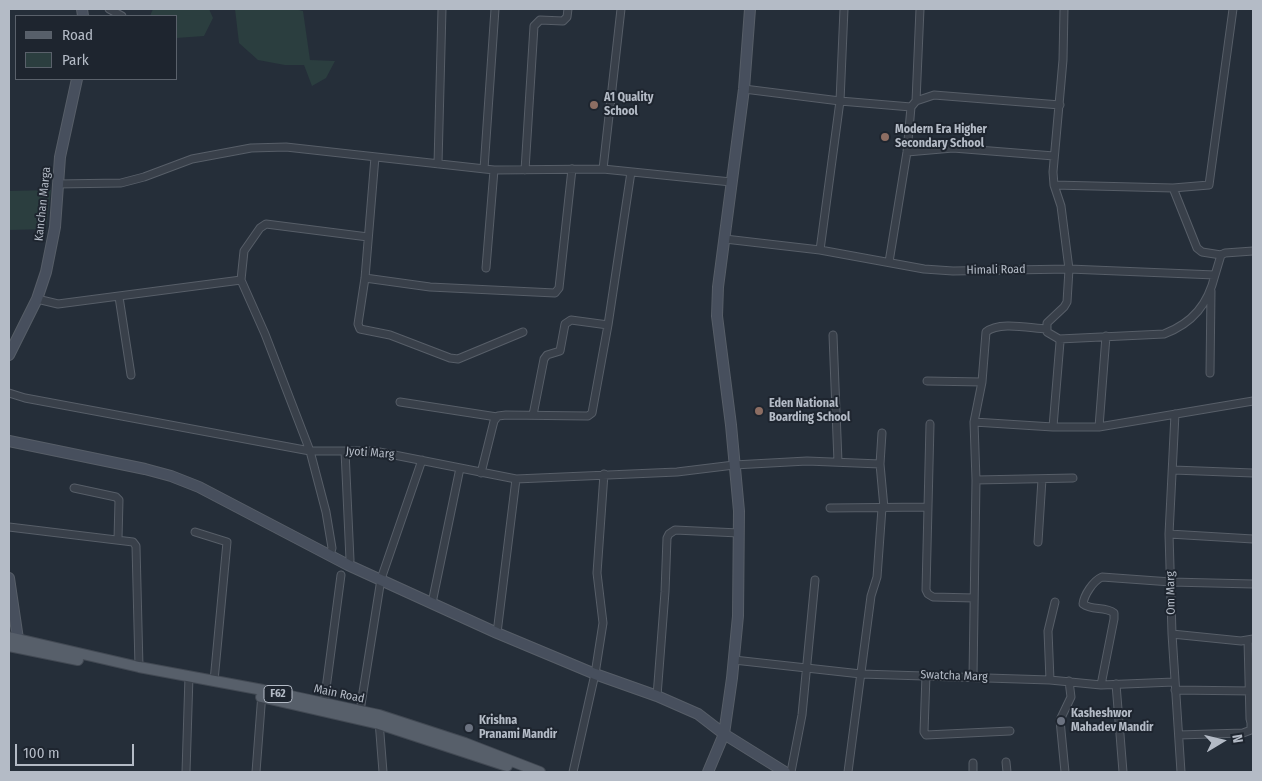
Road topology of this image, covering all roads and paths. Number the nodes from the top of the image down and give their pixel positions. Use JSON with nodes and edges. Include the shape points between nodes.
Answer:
{"nodes":[{"id":1,"x":109,"y":9,"type":"edge"},
{"id":2,"x":442,"y":9,"type":"edge"},
{"id":3,"x":495,"y":9,"type":"edge"},
{"id":4,"x":568,"y":9,"type":"edge"},
{"id":5,"x":621,"y":9,"type":"edge"},
{"id":6,"x":750,"y":9,"type":"edge"},
{"id":7,"x":844,"y":9,"type":"edge"},
{"id":8,"x":920,"y":9,"type":"edge"},
{"id":9,"x":1064,"y":9,"type":"edge"},
{"id":10,"x":1233,"y":9,"type":"edge"},
{"id":11,"x":120,"y":15,"type":"edge"},
{"id":12,"x":76,"y":80,"type":"edge"},
{"id":13,"x":744,"y":89,"type":"junction"},
{"id":14,"x":840,"y":102,"type":"junction"},
{"id":15,"x":914,"y":104,"type":"junction"},
{"id":16,"x":1060,"y":105,"type":"junction"},
{"id":17,"x":907,"y":152,"type":"junction"},
{"id":18,"x":1054,"y":156,"type":"junction"},
{"id":19,"x":375,"y":157,"type":"junction"},
{"id":20,"x":438,"y":164,"type":"junction"},
{"id":21,"x":484,"y":169,"type":"junction"},
{"id":22,"x":603,"y":169,"type":"junction"},
{"id":23,"x":494,"y":170,"type":"junction"},
{"id":24,"x":525,"y":170,"type":"junction"},
{"id":25,"x":572,"y":170,"type":"junction"},
{"id":26,"x":631,"y":172,"type":"junction"},
{"id":27,"x":732,"y":182,"type":"junction"},
{"id":28,"x":57,"y":184,"type":"junction"},
{"id":29,"x":1054,"y":185,"type":"junction"},
{"id":30,"x":1173,"y":188,"type":"junction"},
{"id":31,"x":368,"y":237,"type":"junction"},
{"id":32,"x":725,"y":239,"type":"junction"},
{"id":33,"x":820,"y":250,"type":"junction"},
{"id":34,"x":1253,"y":251,"type":"edge"},
{"id":35,"x":1221,"y":255,"type":"junction"},
{"id":36,"x":889,"y":262,"type":"junction"},
{"id":37,"x":486,"y":268,"type":"dead end"},
{"id":38,"x":1069,"y":269,"type":"junction"},
{"id":39,"x":1215,"y":275,"type":"junction"},
{"id":40,"x":365,"y":278,"type":"junction"},
{"id":41,"x":240,"y":280,"type":"junction"},
{"id":42,"x":1211,"y":291,"type":"junction"},
{"id":43,"x":119,"y":297,"type":"junction"},
{"id":44,"x":37,"y":299,"type":"junction"},
{"id":45,"x":608,"y":325,"type":"junction"},
{"id":46,"x":1046,"y":329,"type":"junction"},
{"id":47,"x":524,"y":332,"type":"dead end"},
{"id":48,"x":833,"y":335,"type":"dead end"},
{"id":49,"x":1106,"y":336,"type":"junction"},
{"id":50,"x":1059,"y":339,"type":"junction"},
{"id":51,"x":9,"y":355,"type":"edge"},
{"id":52,"x":1210,"y":373,"type":"dead end"},
{"id":53,"x":131,"y":375,"type":"dead end"},
{"id":54,"x":927,"y":381,"type":"dead end"},
{"id":55,"x":982,"y":382,"type":"junction"},
{"id":56,"x":9,"y":393,"type":"edge"},
{"id":57,"x":1253,"y":401,"type":"edge"},
{"id":58,"x":400,"y":402,"type":"dead end"},
{"id":59,"x":1175,"y":414,"type":"junction"},
{"id":60,"x":533,"y":415,"type":"junction"},
{"id":61,"x":497,"y":417,"type":"junction"},
{"id":62,"x":974,"y":422,"type":"junction"},
{"id":63,"x":930,"y":424,"type":"dead end"},
{"id":64,"x":1054,"y":427,"type":"junction"},
{"id":65,"x":1099,"y":427,"type":"junction"},
{"id":66,"x":882,"y":433,"type":"dead end"},
{"id":67,"x":9,"y":441,"type":"edge"},
{"id":68,"x":310,"y":451,"type":"junction"},
{"id":69,"x":345,"y":451,"type":"junction"},
{"id":70,"x":422,"y":460,"type":"junction"},
{"id":71,"x":838,"y":462,"type":"junction"},
{"id":72,"x":880,"y":464,"type":"junction"},
{"id":73,"x":734,"y":466,"type":"junction"},
{"id":74,"x":460,"y":468,"type":"junction"},
{"id":75,"x":1173,"y":470,"type":"junction"},
{"id":76,"x":481,"y":473,"type":"junction"},
{"id":77,"x":1253,"y":473,"type":"edge"},
{"id":78,"x":604,"y":474,"type":"junction"},
{"id":79,"x":1073,"y":478,"type":"dead end"},
{"id":80,"x":516,"y":479,"type":"junction"},
{"id":81,"x":1042,"y":479,"type":"junction"},
{"id":82,"x":976,"y":480,"type":"junction"},
{"id":83,"x":74,"y":488,"type":"dead end"},
{"id":84,"x":928,"y":507,"type":"junction"},
{"id":85,"x":830,"y":508,"type":"dead end"},
{"id":86,"x":883,"y":508,"type":"junction"},
{"id":87,"x":9,"y":527,"type":"edge"},
{"id":88,"x":195,"y":532,"type":"dead end"},
{"id":89,"x":739,"y":532,"type":"junction"},
{"id":90,"x":1169,"y":534,"type":"junction"},
{"id":91,"x":118,"y":539,"type":"junction"},
{"id":92,"x":1253,"y":539,"type":"edge"},
{"id":93,"x":1038,"y":542,"type":"dead end"},
{"id":94,"x":330,"y":555,"type":"junction"},
{"id":95,"x":348,"y":565,"type":"junction"},
{"id":96,"x":341,"y":575,"type":"dead end"},
{"id":97,"x":9,"y":578,"type":"edge"},
{"id":98,"x":381,"y":579,"type":"junction"},
{"id":99,"x":815,"y":580,"type":"dead end"},
{"id":100,"x":1171,"y":582,"type":"junction"},
{"id":101,"x":1253,"y":584,"type":"edge"},
{"id":102,"x":974,"y":598,"type":"junction"},
{"id":103,"x":1055,"y":602,"type":"dead end"},
{"id":104,"x":432,"y":603,"type":"junction"},
{"id":105,"x":497,"y":633,"type":"junction"},
{"id":106,"x":1172,"y":634,"type":"junction"},
{"id":107,"x":13,"y":638,"type":"edge"},
{"id":108,"x":1250,"y":639,"type":"edge"},
{"id":109,"x":9,"y":646,"type":"edge"},
{"id":110,"x":734,"y":660,"type":"junction"},
{"id":111,"x":139,"y":667,"type":"junction"},
{"id":112,"x":808,"y":668,"type":"junction"},
{"id":113,"x":595,"y":674,"type":"junction"},
{"id":114,"x":861,"y":674,"type":"junction"},
{"id":115,"x":926,"y":675,"type":"junction"},
{"id":116,"x":973,"y":677,"type":"junction"},
{"id":117,"x":189,"y":679,"type":"junction"},
{"id":118,"x":1050,"y":680,"type":"junction"},
{"id":119,"x":214,"y":681,"type":"junction"},
{"id":120,"x":1069,"y":681,"type":"junction"},
{"id":121,"x":1116,"y":684,"type":"junction"},
{"id":122,"x":1101,"y":685,"type":"junction"},
{"id":123,"x":1175,"y":686,"type":"junction"},
{"id":124,"x":1251,"y":691,"type":"edge"},
{"id":125,"x":262,"y":694,"type":"junction"},
{"id":126,"x":657,"y":696,"type":"junction"},
{"id":127,"x":324,"y":704,"type":"junction"},
{"id":128,"x":360,"y":711,"type":"junction"},
{"id":129,"x":379,"y":720,"type":"junction"},
{"id":130,"x":1252,"y":723,"type":"edge"},
{"id":131,"x":1010,"y":732,"type":"dead end"},
{"id":132,"x":724,"y":734,"type":"junction"},
{"id":133,"x":1178,"y":735,"type":"junction"},
{"id":134,"x":1006,"y":762,"type":"dead end"},
{"id":135,"x":973,"y":764,"type":"dead end"},
{"id":136,"x":186,"y":772,"type":"edge"},
{"id":137,"x":256,"y":772,"type":"edge"},
{"id":138,"x":383,"y":772,"type":"edge"},
{"id":139,"x":524,"y":772,"type":"edge"},
{"id":140,"x":540,"y":772,"type":"edge"},
{"id":141,"x":573,"y":772,"type":"edge"},
{"id":142,"x":708,"y":772,"type":"edge"},
{"id":143,"x":785,"y":772,"type":"edge"},
{"id":144,"x":790,"y":772,"type":"edge"},
{"id":145,"x":848,"y":772,"type":"edge"},
{"id":146,"x":972,"y":772,"type":"edge"},
{"id":147,"x":1007,"y":772,"type":"edge"},
{"id":148,"x":1065,"y":772,"type":"edge"},
{"id":149,"x":1123,"y":772,"type":"edge"},
{"id":150,"x":1181,"y":772,"type":"edge"}],
"edges":[{"from":1,"to":11,"type":"street"},
{"from":2,"to":20,"type":"street"},
{"from":3,"to":21,"type":"street"},
{"from":4,"to":24,"type":"street","via":[[563,21],[540,20],[534,26]]},
{"from":5,"to":22,"type":"street"},
{"from":6,"to":13,"type":"street"},
{"from":7,"to":14,"type":"street"},
{"from":8,"to":15,"type":"street"},
{"from":9,"to":16,"type":"street"},
{"from":10,"to":30,"type":"street","via":[[1211,184]]},
{"from":12,"to":28,"type":"street","name":"Kanchan Marga"},
{"from":13,"to":14,"type":"street"},
{"from":13,"to":27,"type":"street"},
{"from":14,"to":15,"type":"street"},
{"from":14,"to":33,"type":"street"},
{"from":15,"to":16,"type":"street","via":[[934,95]]},
{"from":15,"to":17,"type":"street"},
{"from":16,"to":18,"type":"street"},
{"from":17,"to":18,"type":"street","via":[[953,148]]},
{"from":17,"to":36,"type":"street"},
{"from":18,"to":29,"type":"street"},
{"from":19,"to":20,"type":"street"},
{"from":19,"to":28,"type":"street","via":[[286,147],[252,148],[192,159],[121,183]]},
{"from":19,"to":31,"type":"street"},
{"from":20,"to":21,"type":"street"},
{"from":21,"to":23,"type":"street"},
{"from":22,"to":25,"type":"street"},
{"from":22,"to":26,"type":"street"},
{"from":23,"to":24,"type":"street"},
{"from":23,"to":37,"type":"street"},
{"from":24,"to":25,"type":"street"},
{"from":25,"to":40,"type":"street","via":[[559,288],[555,293],[430,287]]},
{"from":26,"to":27,"type":"street"},
{"from":26,"to":45,"type":"street"},
{"from":27,"to":32,"type":"street"},
{"from":28,"to":44,"type":"street","name":"Kanchan Marga","via":[[55,227]]},
{"from":29,"to":30,"type":"street"},
{"from":29,"to":38,"type":"street","via":[[1061,206]]},
{"from":30,"to":35,"type":"street","via":[[1197,248]]},
{"from":31,"to":40,"type":"street"},
{"from":31,"to":41,"type":"street","via":[[266,224],[244,251]]},
{"from":32,"to":33,"type":"street","name":"Himali Road"},
{"from":32,"to":73,"type":"street","via":[[717,316]]},
{"from":33,"to":36,"type":"street","name":"Himali Road"},
{"from":34,"to":35,"type":"street"},
{"from":35,"to":39,"type":"street"},
{"from":36,"to":38,"type":"street","name":"Himali Road","via":[[953,271]]},
{"from":38,"to":39,"type":"street","name":"Himali Road"},
{"from":38,"to":46,"type":"street","via":[[1067,302]]},
{"from":39,"to":42,"type":"street"},
{"from":40,"to":47,"type":"street","via":[[358,324],[362,330],[390,335],[458,359]]},
{"from":41,"to":43,"type":"street"},
{"from":41,"to":68,"type":"street","via":[[265,334]]},
{"from":42,"to":49,"type":"street","via":[[1198,312],[1178,329],[1164,334]]},
{"from":42,"to":52,"type":"street"},
{"from":43,"to":44,"type":"street","via":[[58,304]]},
{"from":43,"to":53,"type":"street"},
{"from":44,"to":51,"type":"street","name":"Kanchan Marga"},
{"from":45,"to":60,"type":"street","via":[[571,320],[565,324],[560,351],[544,359]]},
{"from":45,"to":60,"type":"street","via":[[592,414]]},
{"from":46,"to":50,"type":"street","via":[[1048,334]]},
{"from":46,"to":55,"type":"street","via":[[1002,326],[986,332]]},
{"from":48,"to":71,"type":"street"},
{"from":49,"to":50,"type":"street"},
{"from":49,"to":65,"type":"street"},
{"from":50,"to":64,"type":"street"},
{"from":54,"to":55,"type":"street"},
{"from":55,"to":62,"type":"street"},
{"from":56,"to":68,"type":"street","name":"Jyoti Marg"},
{"from":57,"to":59,"type":"street"},
{"from":58,"to":61,"type":"street"},
{"from":59,"to":65,"type":"street"},
{"from":59,"to":75,"type":"street","name":"Om Marg"},
{"from":60,"to":61,"type":"street"},
{"from":61,"to":76,"type":"street"},
{"from":62,"to":64,"type":"street"},
{"from":62,"to":82,"type":"street"},
{"from":63,"to":84,"type":"street"},
{"from":64,"to":65,"type":"street"},
{"from":66,"to":72,"type":"street"},
{"from":67,"to":94,"type":"street","via":[[171,476],[199,487]]},
{"from":68,"to":69,"type":"street","name":"Jyoti Marg"},
{"from":68,"to":94,"type":"street","via":[[326,512],[332,548]]},
{"from":69,"to":70,"type":"street","name":"Jyoti Marg","via":[[374,451]]},
{"from":69,"to":95,"type":"street"},
{"from":70,"to":74,"type":"street","name":"Jyoti Marg"},
{"from":70,"to":98,"type":"street"},
{"from":71,"to":72,"type":"street","name":"Jyoti Marg"},
{"from":71,"to":73,"type":"street","name":"Jyoti Marg"},
{"from":72,"to":86,"type":"street"},
{"from":73,"to":78,"type":"street","name":"Jyoti Marg"},
{"from":73,"to":89,"type":"street"},
{"from":74,"to":76,"type":"street","name":"Jyoti Marg"},
{"from":74,"to":104,"type":"street"},
{"from":75,"to":77,"type":"street"},
{"from":75,"to":90,"type":"street","name":"Om Marg"},
{"from":76,"to":80,"type":"street","name":"Jyoti Marg"},
{"from":78,"to":80,"type":"street","name":"Jyoti Marg"},
{"from":78,"to":113,"type":"street","via":[[597,573],[604,623]]},
{"from":79,"to":81,"type":"street"},
{"from":80,"to":105,"type":"street"},
{"from":81,"to":82,"type":"street"},
{"from":81,"to":93,"type":"street"},
{"from":82,"to":102,"type":"street"},
{"from":83,"to":91,"type":"street","via":[[119,500]]},
{"from":84,"to":86,"type":"street"},
{"from":84,"to":102,"type":"street","via":[[927,592],[933,597]]},
{"from":85,"to":86,"type":"street"},
{"from":86,"to":114,"type":"street","via":[[877,577],[871,596]]},
{"from":87,"to":91,"type":"street"},
{"from":88,"to":119,"type":"street","via":[[227,542]]},
{"from":89,"to":110,"type":"street"},
{"from":89,"to":126,"type":"street","via":[[675,530],[667,538]]},
{"from":90,"to":92,"type":"street"},
{"from":90,"to":100,"type":"street","name":"Om Marg"},
{"from":91,"to":111,"type":"street","via":[[134,542],[136,546]]},
{"from":94,"to":95,"type":"street"},
{"from":95,"to":98,"type":"street"},
{"from":96,"to":127,"type":"street"},
{"from":97,"to":107,"type":"street"},
{"from":98,"to":104,"type":"street"},
{"from":98,"to":128,"type":"street"},
{"from":99,"to":112,"type":"street"},
{"from":100,"to":101,"type":"street"},
{"from":100,"to":106,"type":"street","name":"Om Marg"},
{"from":100,"to":122,"type":"street","via":[[1096,579],[1083,604],[1114,613]]},
{"from":102,"to":116,"type":"street"},
{"from":103,"to":118,"type":"street","via":[[1048,631]]},
{"from":104,"to":105,"type":"street"},
{"from":105,"to":113,"type":"street"},
{"from":106,"to":108,"type":"street","via":[[1241,641]]},
{"from":106,"to":123,"type":"street","name":"Om Marg"},
{"from":107,"to":111,"type":"main road","name":"Main Road","number":"F62"},
{"from":108,"to":124,"type":"street"},
{"from":109,"to":117,"type":"main road","name":"Main Road","number":"F62"},
{"from":110,"to":112,"type":"street","name":"Swatcha Marg"},
{"from":110,"to":132,"type":"street"},
{"from":111,"to":117,"type":"main road","name":"Main Road","number":"F62"},
{"from":112,"to":114,"type":"street","name":"Swatcha Marg"},
{"from":112,"to":144,"type":"street"},
{"from":113,"to":126,"type":"street"},
{"from":113,"to":141,"type":"street"},
{"from":114,"to":115,"type":"street","name":"Swatcha Marg"},
{"from":114,"to":145,"type":"street"},
{"from":115,"to":116,"type":"street","name":"Swatcha Marg"},
{"from":115,"to":131,"type":"street","via":[[926,735]]},
{"from":116,"to":118,"type":"street","name":"Swatcha Marg"},
{"from":117,"to":119,"type":"main road","name":"Main Road","number":"F62"},
{"from":117,"to":125,"type":"main road","name":"Main Road","number":"F62"},
{"from":117,"to":136,"type":"street"},
{"from":118,"to":120,"type":"street","name":"Swatcha Marg"},
{"from":119,"to":125,"type":"main road","name":"Main Road","number":"F62"},
{"from":120,"to":122,"type":"street","name":"Swatcha Marg"},
{"from":120,"to":148,"type":"street","via":[[1071,697],[1060,720]]},
{"from":121,"to":122,"type":"street","name":"Swatcha Marg"},
{"from":121,"to":123,"type":"street","name":"Swatcha Marg"},
{"from":121,"to":149,"type":"street"},
{"from":123,"to":124,"type":"street","name":"Swatcha Marg"},
{"from":123,"to":133,"type":"street","name":"Om Marg"},
{"from":124,"to":130,"type":"street"},
{"from":125,"to":127,"type":"main road","name":"Main Road","number":"F62"},
{"from":125,"to":129,"type":"main road","name":"Main Road","number":"F62"},
{"from":125,"to":137,"type":"street"},
{"from":126,"to":132,"type":"street","via":[[698,714]]},
{"from":127,"to":128,"type":"main road","name":"Main Road","number":"F62"},
{"from":128,"to":129,"type":"main road","name":"Main Road","number":"F62"},
{"from":129,"to":138,"type":"street"},
{"from":129,"to":139,"type":"main road","name":"Main Road","number":"F62"},
{"from":129,"to":140,"type":"main road","name":"Main Road","number":"F62","via":[[465,743]]},
{"from":130,"to":133,"type":"street","via":[[1251,730],[1243,733]]},
{"from":132,"to":142,"type":"street"},
{"from":132,"to":143,"type":"street"},
{"from":133,"to":150,"type":"street","name":"Om Marg"},
{"from":134,"to":147,"type":"street"},
{"from":135,"to":146,"type":"street"}]}
